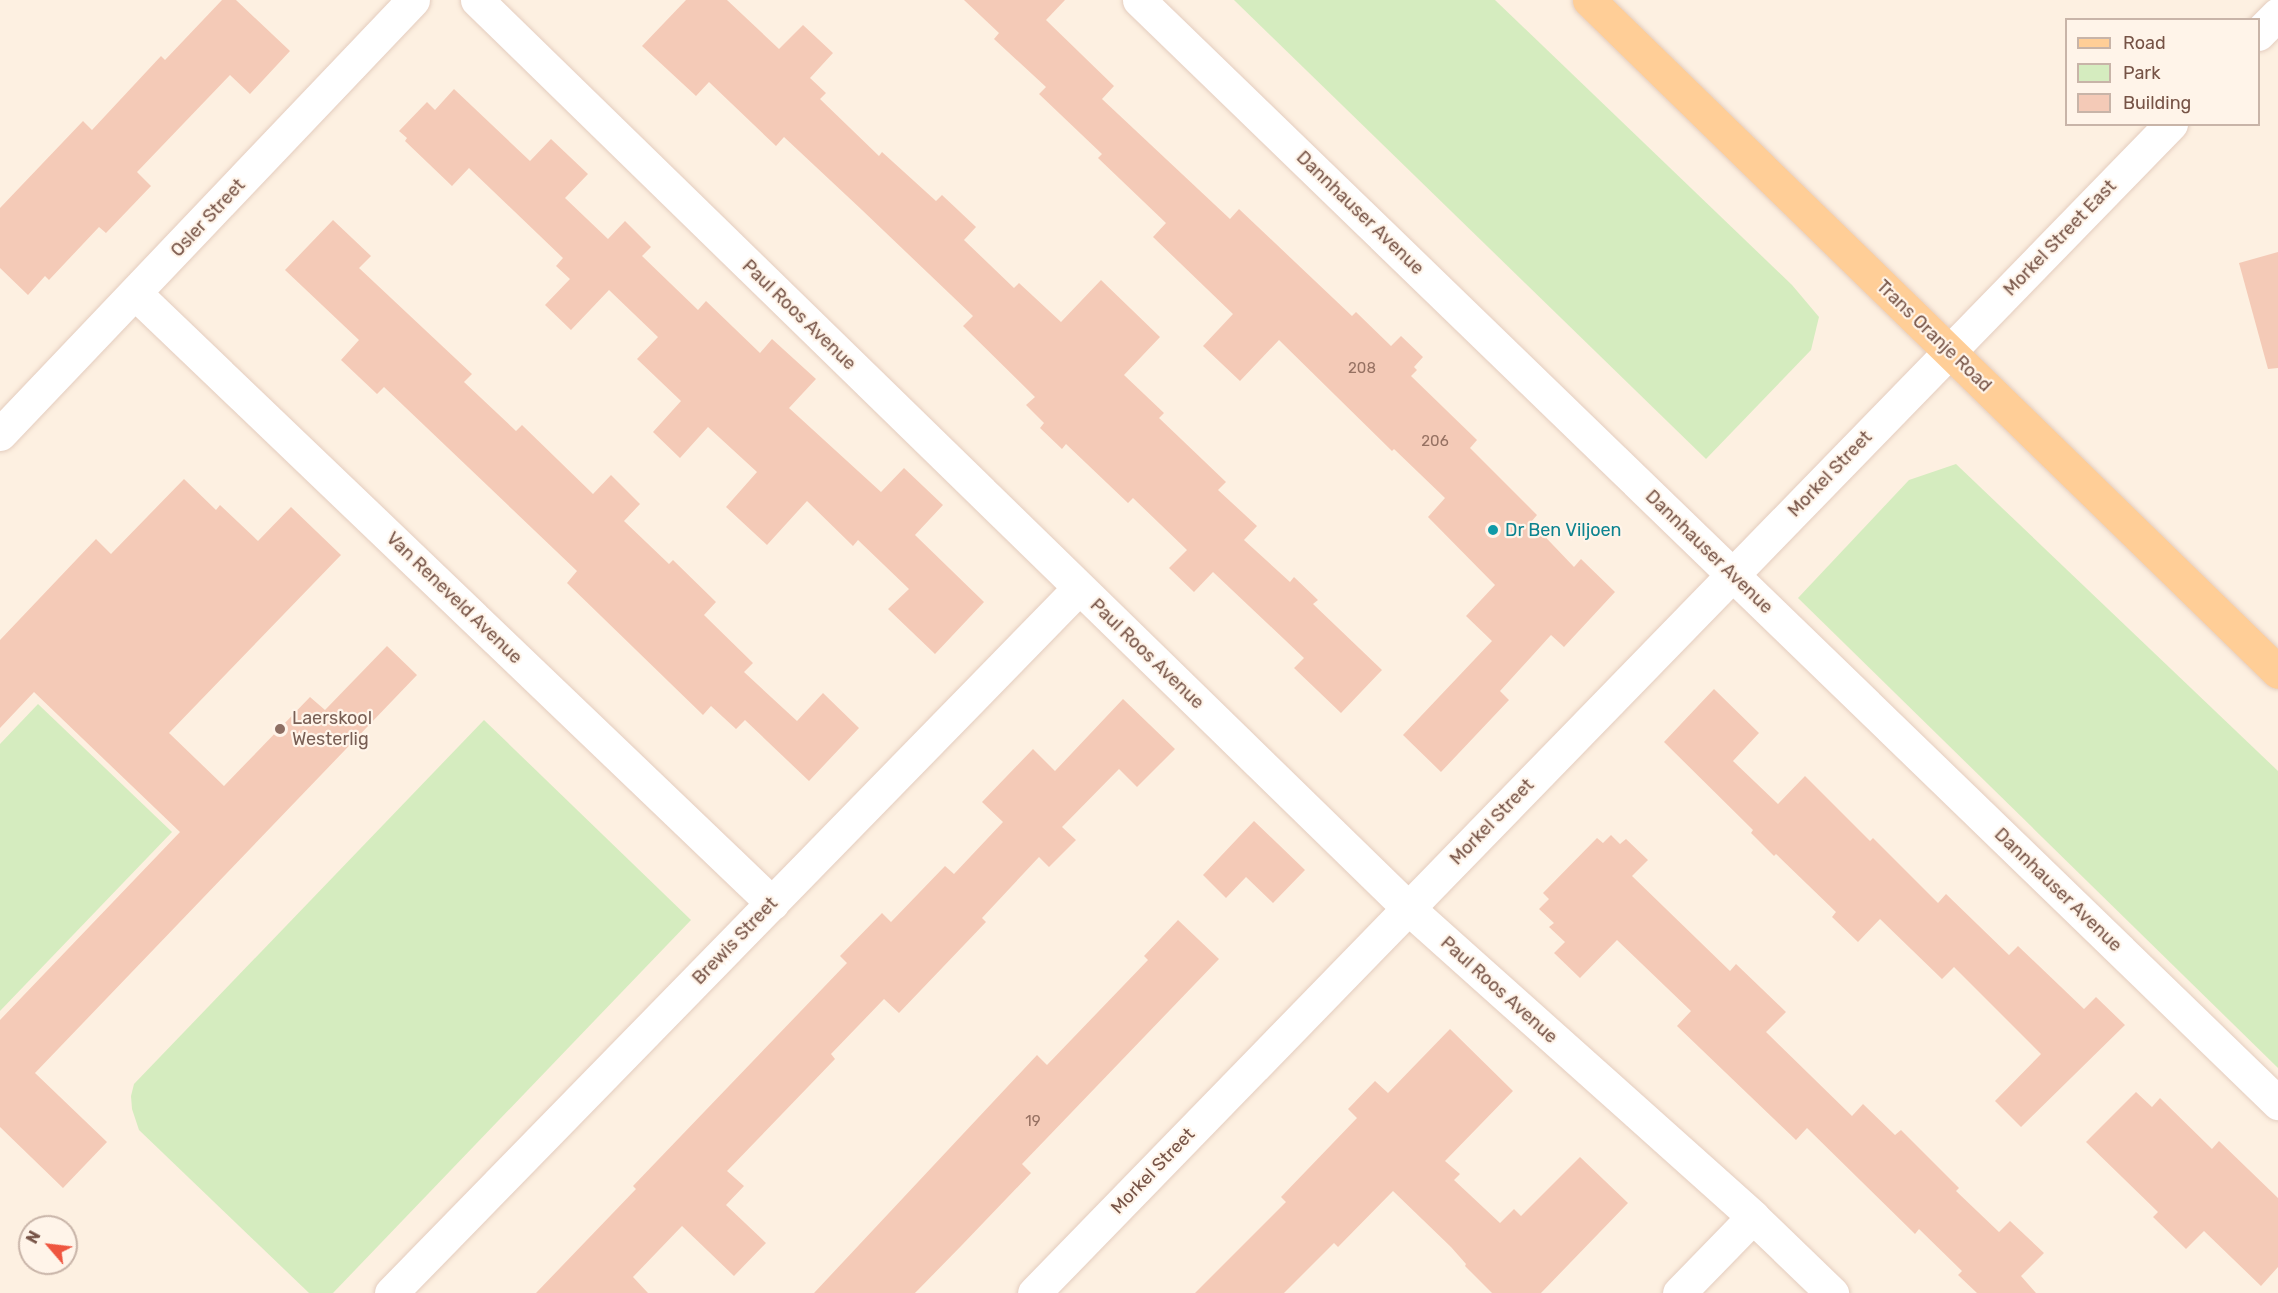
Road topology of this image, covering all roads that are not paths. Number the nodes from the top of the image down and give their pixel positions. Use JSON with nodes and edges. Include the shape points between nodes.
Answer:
{"nodes":[{"id":1,"x":413,"y":0,"type":"edge"},
{"id":2,"x":477,"y":0,"type":"edge"},
{"id":3,"x":1140,"y":0,"type":"edge"},
{"id":4,"x":1588,"y":0,"type":"edge"},
{"id":5,"x":2278,"y":14,"type":"edge"},
{"id":6,"x":2260,"y":33,"type":"edge"},
{"id":7,"x":2168,"y":126,"type":"edge"},
{"id":8,"x":136,"y":294,"type":"junction"},
{"id":9,"x":1950,"y":351,"type":"junction"},
{"id":10,"x":0,"y":434,"type":"edge"},
{"id":11,"x":1733,"y":574,"type":"junction"},
{"id":12,"x":1079,"y":588,"type":"junction"},
{"id":13,"x":2278,"y":672,"type":"edge"},
{"id":14,"x":772,"y":903,"type":"junction"},
{"id":15,"x":1408,"y":908,"type":"junction"},
{"id":16,"x":2278,"y":1103,"type":"edge"},
{"id":17,"x":1753,"y":1216,"type":"junction"},
{"id":18,"x":391,"y":1293,"type":"edge"},
{"id":19,"x":1034,"y":1293,"type":"edge"},
{"id":20,"x":1679,"y":1293,"type":"edge"},
{"id":21,"x":1832,"y":1293,"type":"edge"}],
"edges":[{"from":1,"to":8,"type":"street","name":"Osler Street"},
{"from":2,"to":12,"type":"street","name":"Paul Roos Avenue"},
{"from":3,"to":11,"type":"street","name":"Dannhauser Avenue"},
{"from":4,"to":9,"type":"main road","name":"Trans Oranje Road"},
{"from":5,"to":6,"type":"street"},
{"from":7,"to":9,"type":"street","name":"Morkel Street East"},
{"from":8,"to":10,"type":"street","name":"Osler Street"},
{"from":8,"to":14,"type":"street","name":"Van Reneveld Avenue"},
{"from":9,"to":11,"type":"street","name":"Morkel Street"},
{"from":9,"to":13,"type":"main road","name":"Trans Oranje Road"},
{"from":11,"to":15,"type":"street","name":"Morkel Street"},
{"from":11,"to":16,"type":"street","name":"Dannhauser Avenue"},
{"from":12,"to":14,"type":"street","name":"Brewis Street"},
{"from":12,"to":15,"type":"street","name":"Paul Roos Avenue"},
{"from":14,"to":18,"type":"street","name":"Brewis Street"},
{"from":15,"to":17,"type":"street","name":"Paul Roos Avenue"},
{"from":15,"to":19,"type":"street","name":"Morkel Street"},
{"from":17,"to":20,"type":"street"},
{"from":17,"to":21,"type":"street","name":"Paul Roos Avenue"}]}
